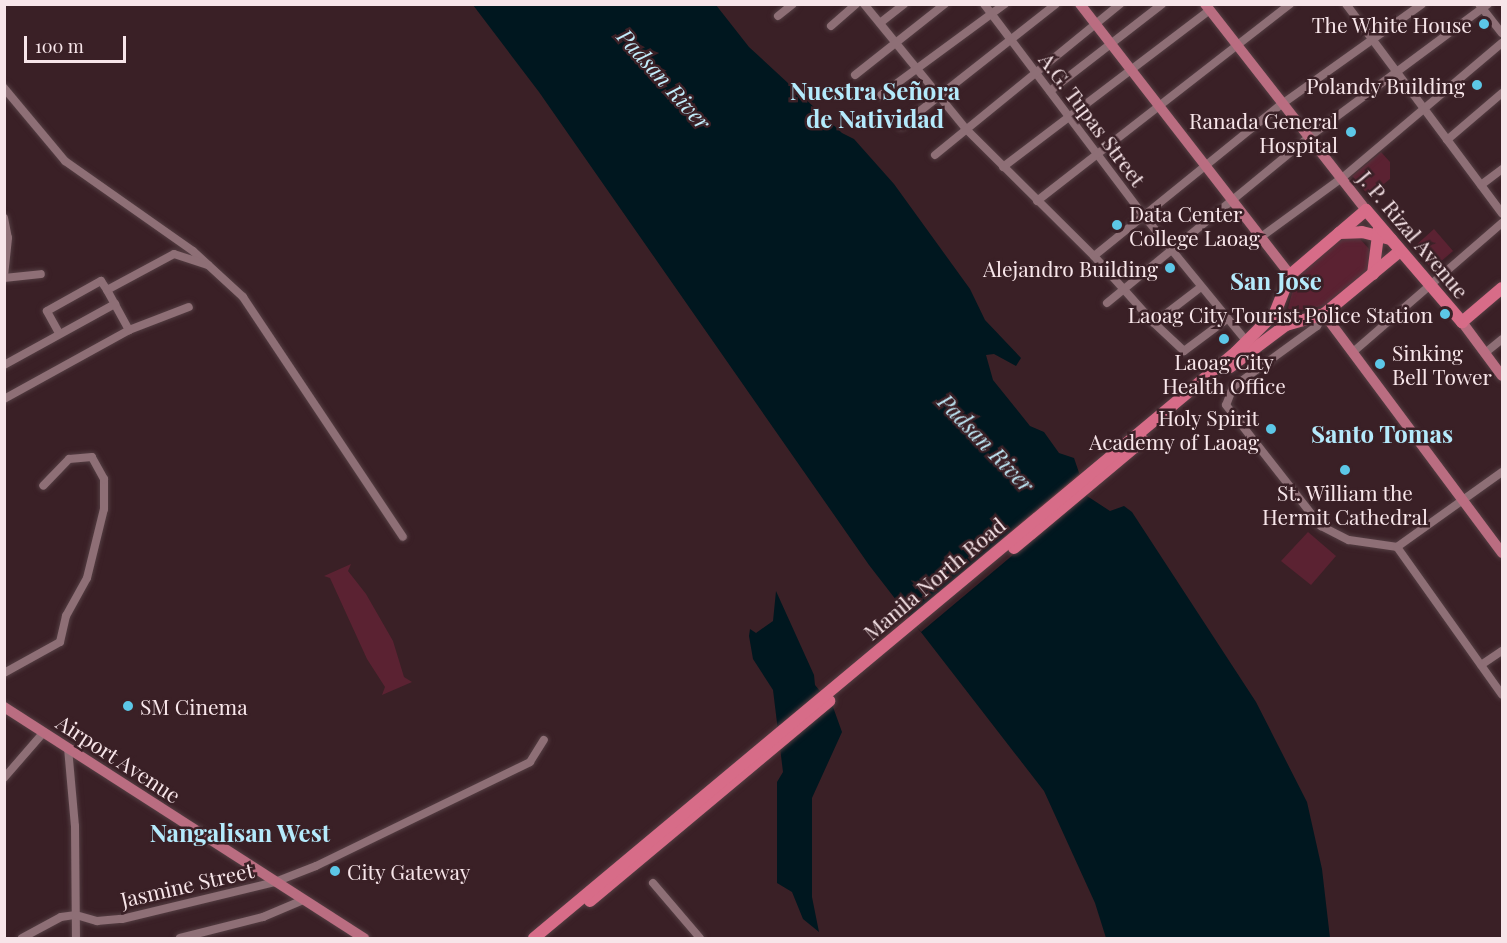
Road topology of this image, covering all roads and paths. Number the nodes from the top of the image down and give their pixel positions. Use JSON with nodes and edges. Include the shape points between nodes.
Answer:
{"nodes":[{"id":1,"x":793,"y":4,"type":"edge"},
{"id":2,"x":856,"y":4,"type":"edge"},
{"id":3,"x":864,"y":4,"type":"edge"},
{"id":4,"x":904,"y":4,"type":"edge"},
{"id":5,"x":945,"y":4,"type":"edge"},
{"id":6,"x":984,"y":4,"type":"edge"},
{"id":7,"x":1005,"y":4,"type":"edge"},
{"id":8,"x":1056,"y":4,"type":"edge"},
{"id":9,"x":1080,"y":4,"type":"edge"},
{"id":10,"x":1120,"y":4,"type":"edge"},
{"id":11,"x":1162,"y":4,"type":"edge"},
{"id":12,"x":1290,"y":4,"type":"edge"},
{"id":13,"x":1422,"y":4,"type":"edge"},
{"id":14,"x":1350,"y":6,"type":"edge"},
{"id":15,"x":1483,"y":6,"type":"edge"},
{"id":16,"x":1208,"y":7,"type":"edge"},
{"id":17,"x":991,"y":15,"type":"junction"},
{"id":18,"x":778,"y":16,"type":"dead end"},
{"id":19,"x":880,"y":23,"type":"junction"},
{"id":20,"x":1096,"y":24,"type":"junction"},
{"id":21,"x":831,"y":26,"type":"dead end"},
{"id":22,"x":1503,"y":33,"type":"edge"},
{"id":23,"x":1010,"y":39,"type":"junction"},
{"id":24,"x":895,"y":41,"type":"junction"},
{"id":25,"x":1373,"y":42,"type":"junction"},
{"id":26,"x":1503,"y":43,"type":"edge"},
{"id":27,"x":1111,"y":44,"type":"junction"},
{"id":28,"x":1238,"y":47,"type":"junction"},
{"id":29,"x":917,"y":69,"type":"junction"},
{"id":30,"x":1131,"y":69,"type":"junction"},
{"id":31,"x":1035,"y":72,"type":"junction"},
{"id":32,"x":1396,"y":73,"type":"junction"},
{"id":33,"x":855,"y":75,"type":"dead end"},
{"id":34,"x":4,"y":88,"type":"edge"},
{"id":35,"x":1050,"y":91,"type":"junction"},
{"id":36,"x":1503,"y":93,"type":"edge"},
{"id":37,"x":882,"y":95,"type":"dead end"},
{"id":38,"x":938,"y":95,"type":"junction"},
{"id":39,"x":1282,"y":104,"type":"junction"},
{"id":40,"x":1160,"y":106,"type":"junction"},
{"id":41,"x":1424,"y":110,"type":"junction"},
{"id":42,"x":1069,"y":117,"type":"junction"},
{"id":43,"x":901,"y":126,"type":"dead end"},
{"id":44,"x":965,"y":128,"type":"junction"},
{"id":45,"x":1309,"y":137,"type":"junction"},
{"id":46,"x":1447,"y":140,"type":"junction"},
{"id":47,"x":935,"y":154,"type":"dead end"},
{"id":48,"x":1098,"y":155,"type":"junction"},
{"id":49,"x":1207,"y":166,"type":"junction"},
{"id":50,"x":1003,"y":167,"type":"junction"},
{"id":51,"x":1503,"y":168,"type":"edge"},
{"id":52,"x":1342,"y":178,"type":"junction"},
{"id":53,"x":1480,"y":185,"type":"junction"},
{"id":54,"x":1232,"y":198,"type":"junction"},
{"id":55,"x":1037,"y":201,"type":"junction"},
{"id":56,"x":1366,"y":210,"type":"junction"},
{"id":57,"x":1503,"y":213,"type":"edge"},
{"id":58,"x":1144,"y":216,"type":"junction"},
{"id":59,"x":4,"y":218,"type":"edge"},
{"id":60,"x":1503,"y":223,"type":"edge"},
{"id":61,"x":1339,"y":233,"type":"junction"},
{"id":62,"x":1383,"y":233,"type":"junction"},
{"id":63,"x":1261,"y":237,"type":"junction"},
{"id":64,"x":1170,"y":248,"type":"junction"},
{"id":65,"x":1400,"y":251,"type":"junction"},
{"id":66,"x":1094,"y":256,"type":"junction"},
{"id":67,"x":214,"y":267,"type":"junction"},
{"id":68,"x":41,"y":274,"type":"dead end"},
{"id":69,"x":1373,"y":274,"type":"junction"},
{"id":70,"x":1290,"y":275,"type":"junction"},
{"id":71,"x":4,"y":276,"type":"edge"},
{"id":72,"x":1431,"y":286,"type":"junction"},
{"id":73,"x":1124,"y":287,"type":"junction"},
{"id":74,"x":1201,"y":287,"type":"junction"},
{"id":75,"x":1503,"y":288,"type":"edge"},
{"id":76,"x":107,"y":290,"type":"junction"},
{"id":77,"x":1107,"y":303,"type":"dead end"},
{"id":78,"x":115,"y":304,"type":"junction"},
{"id":79,"x":189,"y":307,"type":"dead end"},
{"id":80,"x":1324,"y":314,"type":"junction"},
{"id":81,"x":1227,"y":319,"type":"junction"},
{"id":82,"x":1462,"y":322,"type":"junction"},
{"id":83,"x":1155,"y":323,"type":"junction"},
{"id":84,"x":129,"y":330,"type":"junction"},
{"id":85,"x":59,"y":333,"type":"junction"},
{"id":86,"x":1243,"y":337,"type":"dead end"},
{"id":87,"x":1503,"y":339,"type":"edge"},
{"id":88,"x":1254,"y":351,"type":"dead end"},
{"id":89,"x":1353,"y":352,"type":"junction"},
{"id":90,"x":1485,"y":353,"type":"junction"},
{"id":91,"x":1264,"y":362,"type":"junction"},
{"id":92,"x":4,"y":365,"type":"edge"},
{"id":93,"x":1502,"y":374,"type":"edge"},
{"id":94,"x":1202,"y":385,"type":"junction"},
{"id":95,"x":4,"y":399,"type":"edge"},
{"id":96,"x":1503,"y":472,"type":"edge"},
{"id":97,"x":44,"y":486,"type":"dead end"},
{"id":98,"x":1465,"y":500,"type":"junction"},
{"id":99,"x":403,"y":537,"type":"dead end"},
{"id":100,"x":1397,"y":547,"type":"junction"},
{"id":101,"x":1503,"y":553,"type":"edge"},
{"id":102,"x":1503,"y":651,"type":"edge"},
{"id":103,"x":1481,"y":665,"type":"junction"},
{"id":104,"x":4,"y":673,"type":"edge"},
{"id":105,"x":1503,"y":695,"type":"edge"},
{"id":106,"x":4,"y":707,"type":"edge"},
{"id":107,"x":44,"y":732,"type":"junction"},
{"id":108,"x":544,"y":740,"type":"dead end"},
{"id":109,"x":68,"y":748,"type":"junction"},
{"id":110,"x":4,"y":778,"type":"edge"},
{"id":111,"x":616,"y":874,"type":"junction"},
{"id":112,"x":275,"y":882,"type":"junction"},
{"id":113,"x":653,"y":883,"type":"dead end"},
{"id":114,"x":303,"y":900,"type":"junction"},
{"id":115,"x":76,"y":915,"type":"junction"},
{"id":116,"x":22,"y":939,"type":"edge"},
{"id":117,"x":76,"y":939,"type":"edge"},
{"id":118,"x":180,"y":939,"type":"edge"},
{"id":119,"x":364,"y":939,"type":"edge"},
{"id":120,"x":534,"y":939,"type":"edge"},
{"id":121,"x":545,"y":939,"type":"edge"},
{"id":122,"x":700,"y":939,"type":"edge"}],
"edges":[{"from":1,"to":18,"type":"street"},
{"from":2,"to":21,"type":"street"},
{"from":3,"to":19,"type":"street"},
{"from":4,"to":19,"type":"street"},
{"from":5,"to":24,"type":"street"},
{"from":6,"to":17,"type":"street","name":"A.G. Tupas Street"},
{"from":7,"to":17,"type":"street"},
{"from":8,"to":23,"type":"street"},
{"from":9,"to":20,"type":"main road"},
{"from":10,"to":20,"type":"street"},
{"from":11,"to":27,"type":"street"},
{"from":12,"to":28,"type":"street"},
{"from":13,"to":25,"type":"street"},
{"from":14,"to":25,"type":"street"},
{"from":15,"to":22,"type":"street"},
{"from":15,"to":32,"type":"street"},
{"from":16,"to":28,"type":"main road","name":"J. P. Rizal Avenue"},
{"from":16,"to":30,"type":"street"},
{"from":17,"to":23,"type":"street","name":"A.G. Tupas Street"},
{"from":17,"to":29,"type":"street"},
{"from":19,"to":24,"type":"street"},
{"from":20,"to":27,"type":"main road"},
{"from":20,"to":31,"type":"street"},
{"from":23,"to":31,"type":"street","name":"A.G. Tupas Street"},
{"from":23,"to":38,"type":"street"},
{"from":24,"to":29,"type":"street"},
{"from":24,"to":33,"type":"street"},
{"from":25,"to":32,"type":"street"},
{"from":25,"to":39,"type":"street"},
{"from":26,"to":41,"type":"street"},
{"from":27,"to":30,"type":"main road"},
{"from":27,"to":35,"type":"street"},
{"from":28,"to":39,"type":"main road","name":"J. P. Rizal Avenue"},
{"from":28,"to":40,"type":"street"},
{"from":29,"to":37,"type":"street"},
{"from":29,"to":38,"type":"street"},
{"from":30,"to":40,"type":"main road"},
{"from":30,"to":42,"type":"street"},
{"from":31,"to":35,"type":"street","name":"A.G. Tupas Street"},
{"from":31,"to":44,"type":"street"},
{"from":32,"to":41,"type":"street"},
{"from":32,"to":45,"type":"street"},
{"from":34,"to":67,"type":"street","via":[[65,161]]},
{"from":35,"to":42,"type":"street","name":"A.G. Tupas Street"},
{"from":36,"to":46,"type":"street"},
{"from":38,"to":43,"type":"street"},
{"from":38,"to":44,"type":"street"},
{"from":39,"to":45,"type":"main road","name":"J. P. Rizal Avenue"},
{"from":39,"to":49,"type":"street"},
{"from":40,"to":48,"type":"street"},
{"from":40,"to":49,"type":"main road"},
{"from":41,"to":46,"type":"street"},
{"from":41,"to":52,"type":"street"},
{"from":42,"to":48,"type":"street","name":"A.G. Tupas Street"},
{"from":42,"to":50,"type":"street"},
{"from":44,"to":47,"type":"street"},
{"from":44,"to":50,"type":"street"},
{"from":45,"to":52,"type":"main road","name":"J. P. Rizal Avenue"},
{"from":45,"to":54,"type":"street"},
{"from":46,"to":53,"type":"street"},
{"from":48,"to":55,"type":"street"},
{"from":48,"to":58,"type":"street","name":"A.G. Tupas Street"},
{"from":49,"to":54,"type":"main road"},
{"from":49,"to":58,"type":"street"},
{"from":50,"to":55,"type":"street"},
{"from":51,"to":53,"type":"street"},
{"from":52,"to":56,"type":"main road","name":"J. P. Rizal Avenue"},
{"from":52,"to":63,"type":"street"},
{"from":53,"to":57,"type":"street"},
{"from":54,"to":63,"type":"main road"},
{"from":54,"to":64,"type":"street"},
{"from":55,"to":66,"type":"street"},
{"from":56,"to":61,"type":"highway","name":"Manila North Road"},
{"from":56,"to":62,"type":"highway","name":"J. P. Rizal Avenue"},
{"from":58,"to":64,"type":"street","name":"A.G. Tupas Street"},
{"from":58,"to":66,"type":"street"},
{"from":59,"to":71,"type":"street","via":[[8,238]]},
{"from":60,"to":72,"type":"street"},
{"from":61,"to":62,"type":"highway"},
{"from":61,"to":70,"type":"highway","name":"Manila North Road"},
{"from":62,"to":65,"type":"highway","name":"J. P. Rizal Avenue"},
{"from":62,"to":69,"type":"highway"},
{"from":63,"to":70,"type":"main road"},
{"from":64,"to":73,"type":"street"},
{"from":64,"to":74,"type":"street","name":"A.G. Tupas Street"},
{"from":65,"to":69,"type":"highway","name":"Manila North Road"},
{"from":65,"to":72,"type":"highway","name":"J. P. Rizal Avenue"},
{"from":66,"to":73,"type":"street"},
{"from":67,"to":76,"type":"street","via":[[168,255]]},
{"from":67,"to":99,"type":"street","via":[[243,297]]},
{"from":68,"to":71,"type":"street"},
{"from":69,"to":80,"type":"highway","name":"Manila North Road"},
{"from":70,"to":94,"type":"highway","name":"Manila North Road","via":[[1284,296],[1270,320]]},
{"from":72,"to":82,"type":"highway","name":"J. P. Rizal Avenue"},
{"from":72,"to":89,"type":"street"},
{"from":73,"to":77,"type":"street"},
{"from":73,"to":83,"type":"street"},
{"from":74,"to":81,"type":"street","name":"A.G. Tupas Street"},
{"from":74,"to":83,"type":"street"},
{"from":75,"to":82,"type":"highway"},
{"from":76,"to":78,"type":"street"},
{"from":76,"to":85,"type":"street","via":[[101,281],[47,311]]},
{"from":78,"to":84,"type":"street"},
{"from":78,"to":85,"type":"street"},
{"from":79,"to":84,"type":"street"},
{"from":80,"to":89,"type":"main road"},
{"from":80,"to":91,"type":"street","via":[[1317,326]]},
{"from":80,"to":94,"type":"highway","name":"Manila North Road","via":[[1281,328]]},
{"from":81,"to":83,"type":"street","via":[[1184,351]]},
{"from":81,"to":86,"type":"street","name":"A.G. Tupas Street"},
{"from":82,"to":90,"type":"main road","name":"J. P. Rizal Avenue"},
{"from":84,"to":95,"type":"street"},
{"from":85,"to":92,"type":"street"},
{"from":87,"to":90,"type":"street"},
{"from":88,"to":91,"type":"street"},
{"from":89,"to":98,"type":"main road"},
{"from":90,"to":93,"type":"main road","name":"J. P. Rizal Avenue"},
{"from":91,"to":100,"type":"street","via":[[1230,390],[1226,402],[1230,412],[1321,526],[1349,540]]},
{"from":94,"to":111,"type":"highway","name":"Manila North Road"},
{"from":96,"to":98,"type":"street"},
{"from":97,"to":104,"type":"street","via":[[69,459],[92,457],[104,479],[104,509],[87,578],[66,616],[60,642]]},
{"from":98,"to":100,"type":"street"},
{"from":98,"to":101,"type":"main road"},
{"from":100,"to":103,"type":"street"},
{"from":102,"to":103,"type":"street"},
{"from":103,"to":105,"type":"street"},
{"from":106,"to":107,"type":"main road","name":"Airport Avenue"},
{"from":107,"to":109,"type":"main road","name":"Airport Avenue"},
{"from":107,"to":110,"type":"street"},
{"from":108,"to":112,"type":"street","name":"Jasmine Street","via":[[530,762]]},
{"from":109,"to":112,"type":"main road","name":"Airport Avenue"},
{"from":109,"to":115,"type":"street","via":[[75,826]]},
{"from":111,"to":120,"type":"highway","name":"Manila North Road"},
{"from":111,"to":121,"type":"highway","name":"Manila North Road"},
{"from":112,"to":114,"type":"main road","name":"Airport Avenue"},
{"from":112,"to":115,"type":"street","name":"Jasmine Street","via":[[116,920],[97,921]]},
{"from":113,"to":122,"type":"street"},
{"from":114,"to":118,"type":"street","via":[[263,917]]},
{"from":114,"to":119,"type":"main road","name":"Airport Avenue"},
{"from":115,"to":116,"type":"street","name":"Jasmine Street","via":[[37,928]]},
{"from":115,"to":117,"type":"street"}]}
